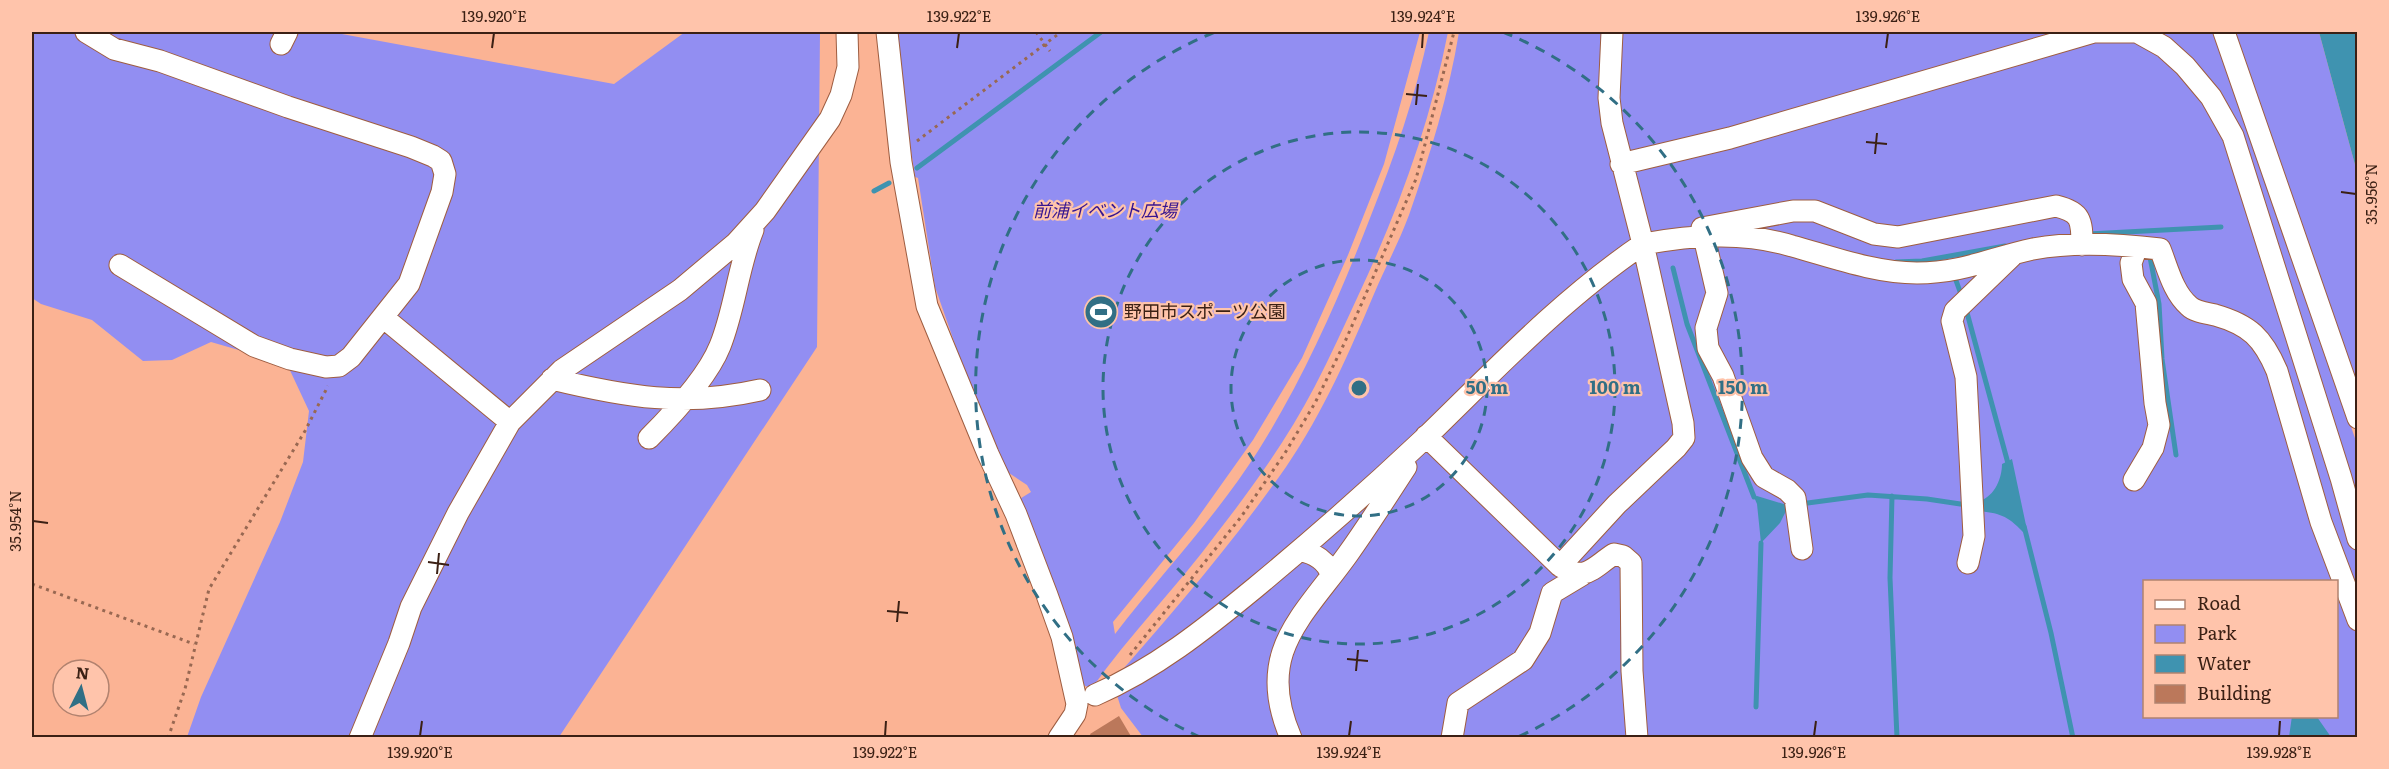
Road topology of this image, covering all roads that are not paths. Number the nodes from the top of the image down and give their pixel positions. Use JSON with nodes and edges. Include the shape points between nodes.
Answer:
{"nodes":[{"id":1,"x":86,"y":32,"type":"edge"},
{"id":2,"x":847,"y":32,"type":"edge"},
{"id":3,"x":887,"y":32,"type":"edge"},
{"id":4,"x":1612,"y":32,"type":"edge"},
{"id":5,"x":2224,"y":32,"type":"edge"},
{"id":6,"x":1621,"y":164,"type":"junction"},
{"id":7,"x":756,"y":221,"type":"junction"},
{"id":8,"x":1703,"y":236,"type":"junction"},
{"id":9,"x":2082,"y":238,"type":"junction"},
{"id":10,"x":1643,"y":244,"type":"junction"},
{"id":11,"x":2145,"y":248,"type":"junction"},
{"id":12,"x":2013,"y":255,"type":"junction"},
{"id":13,"x":120,"y":265,"type":"dead end"},
{"id":14,"x":384,"y":318,"type":"junction"},
{"id":15,"x":552,"y":379,"type":"junction"},
{"id":16,"x":760,"y":390,"type":"dead end"},
{"id":17,"x":683,"y":400,"type":"junction"},
{"id":18,"x":2358,"y":418,"type":"edge"},
{"id":19,"x":510,"y":422,"type":"junction"},
{"id":20,"x":1426,"y":436,"type":"junction"},
{"id":21,"x":649,"y":438,"type":"dead end"},
{"id":22,"x":2134,"y":480,"type":"dead end"},
{"id":23,"x":2358,"y":539,"type":"edge"},
{"id":24,"x":1802,"y":549,"type":"dead end"},
{"id":25,"x":1300,"y":551,"type":"junction"},
{"id":26,"x":1968,"y":563,"type":"dead end"},
{"id":27,"x":1560,"y":566,"type":"junction"},
{"id":28,"x":1582,"y":575,"type":"junction"},
{"id":29,"x":1331,"y":576,"type":"junction"},
{"id":30,"x":2358,"y":620,"type":"edge"},
{"id":31,"x":1121,"y":666,"type":"road end"},
{"id":32,"x":1086,"y":700,"type":"junction"},
{"id":33,"x":360,"y":738,"type":"edge"},
{"id":34,"x":1059,"y":738,"type":"edge"},
{"id":35,"x":1291,"y":738,"type":"edge"},
{"id":36,"x":1452,"y":738,"type":"edge"},
{"id":37,"x":1637,"y":738,"type":"edge"}],
"edges":[{"from":1,"to":14,"type":"street","via":[[114,49],[160,61],[411,147],[441,162],[445,174],[442,192],[409,284]]},
{"from":2,"to":7,"type":"street","via":[[848,68],[830,119]]},
{"from":3,"to":32,"type":"street","via":[[900,154],[927,306],[1016,514]]},
{"from":4,"to":6,"type":"street","via":[[1610,98]]},
{"from":5,"to":18,"type":"street"},
{"from":6,"to":10,"type":"street"},
{"from":6,"to":23,"type":"street","via":[[1730,138],[2094,32],[2137,32],[2164,47],[2185,66],[2211,97],[2233,136]]},
{"from":7,"to":15,"type":"street","via":[[680,290]]},
{"from":7,"to":17,"type":"street","via":[[721,344]]},
{"from":8,"to":9,"type":"street","via":[[1702,228],[1793,211],[1815,211],[1874,234],[1898,237],[2056,206],[2071,209],[2078,216]]},
{"from":8,"to":10,"type":"street"},
{"from":8,"to":12,"type":"street","via":[[1747,237],[1791,245],[1892,272],[1952,271]]},
{"from":8,"to":24,"type":"street","via":[[1717,293],[1706,328],[1708,348],[1723,376],[1752,458],[1764,477],[1787,490],[1796,503]]},
{"from":9,"to":11,"type":"street"},
{"from":9,"to":12,"type":"street"},
{"from":10,"to":20,"type":"street","via":[[1547,319]]},
{"from":10,"to":27,"type":"street","via":[[1684,438]]},
{"from":11,"to":22,"type":"street","via":[[2131,262],[2133,279],[2146,303],[2159,425],[2153,448]]},
{"from":11,"to":30,"type":"street","via":[[2160,249],[2178,293],[2191,308],[2231,319],[2252,331],[2267,347],[2325,532]]},
{"from":12,"to":26,"type":"street","via":[[1964,303],[1952,321],[1966,377],[1974,536]]},
{"from":13,"to":14,"type":"street","via":[[254,346],[326,367],[339,366],[351,357]]},
{"from":14,"to":19,"type":"street"},
{"from":15,"to":17,"type":"street","via":[[621,394]]},
{"from":15,"to":19,"type":"street"},
{"from":16,"to":17,"type":"street"},
{"from":17,"to":21,"type":"street"},
{"from":19,"to":33,"type":"street","via":[[458,513],[411,608]]},
{"from":20,"to":25,"type":"street"},
{"from":20,"to":27,"type":"street"},
{"from":20,"to":29,"type":"street"},
{"from":25,"to":29,"type":"street","via":[[1312,553],[1328,565]]},
{"from":25,"to":32,"type":"street","via":[[1182,646],[1128,681]]},
{"from":27,"to":28,"type":"street"},
{"from":28,"to":36,"type":"street","via":[[1552,593],[1540,633],[1523,660],[1458,703]]},
{"from":28,"to":37,"type":"street","via":[[1614,554],[1623,555],[1631,564]]},
{"from":29,"to":35,"type":"street","via":[[1299,617],[1278,668],[1282,715]]},
{"from":31,"to":32,"type":"street"},
{"from":32,"to":34,"type":"street"}]}
